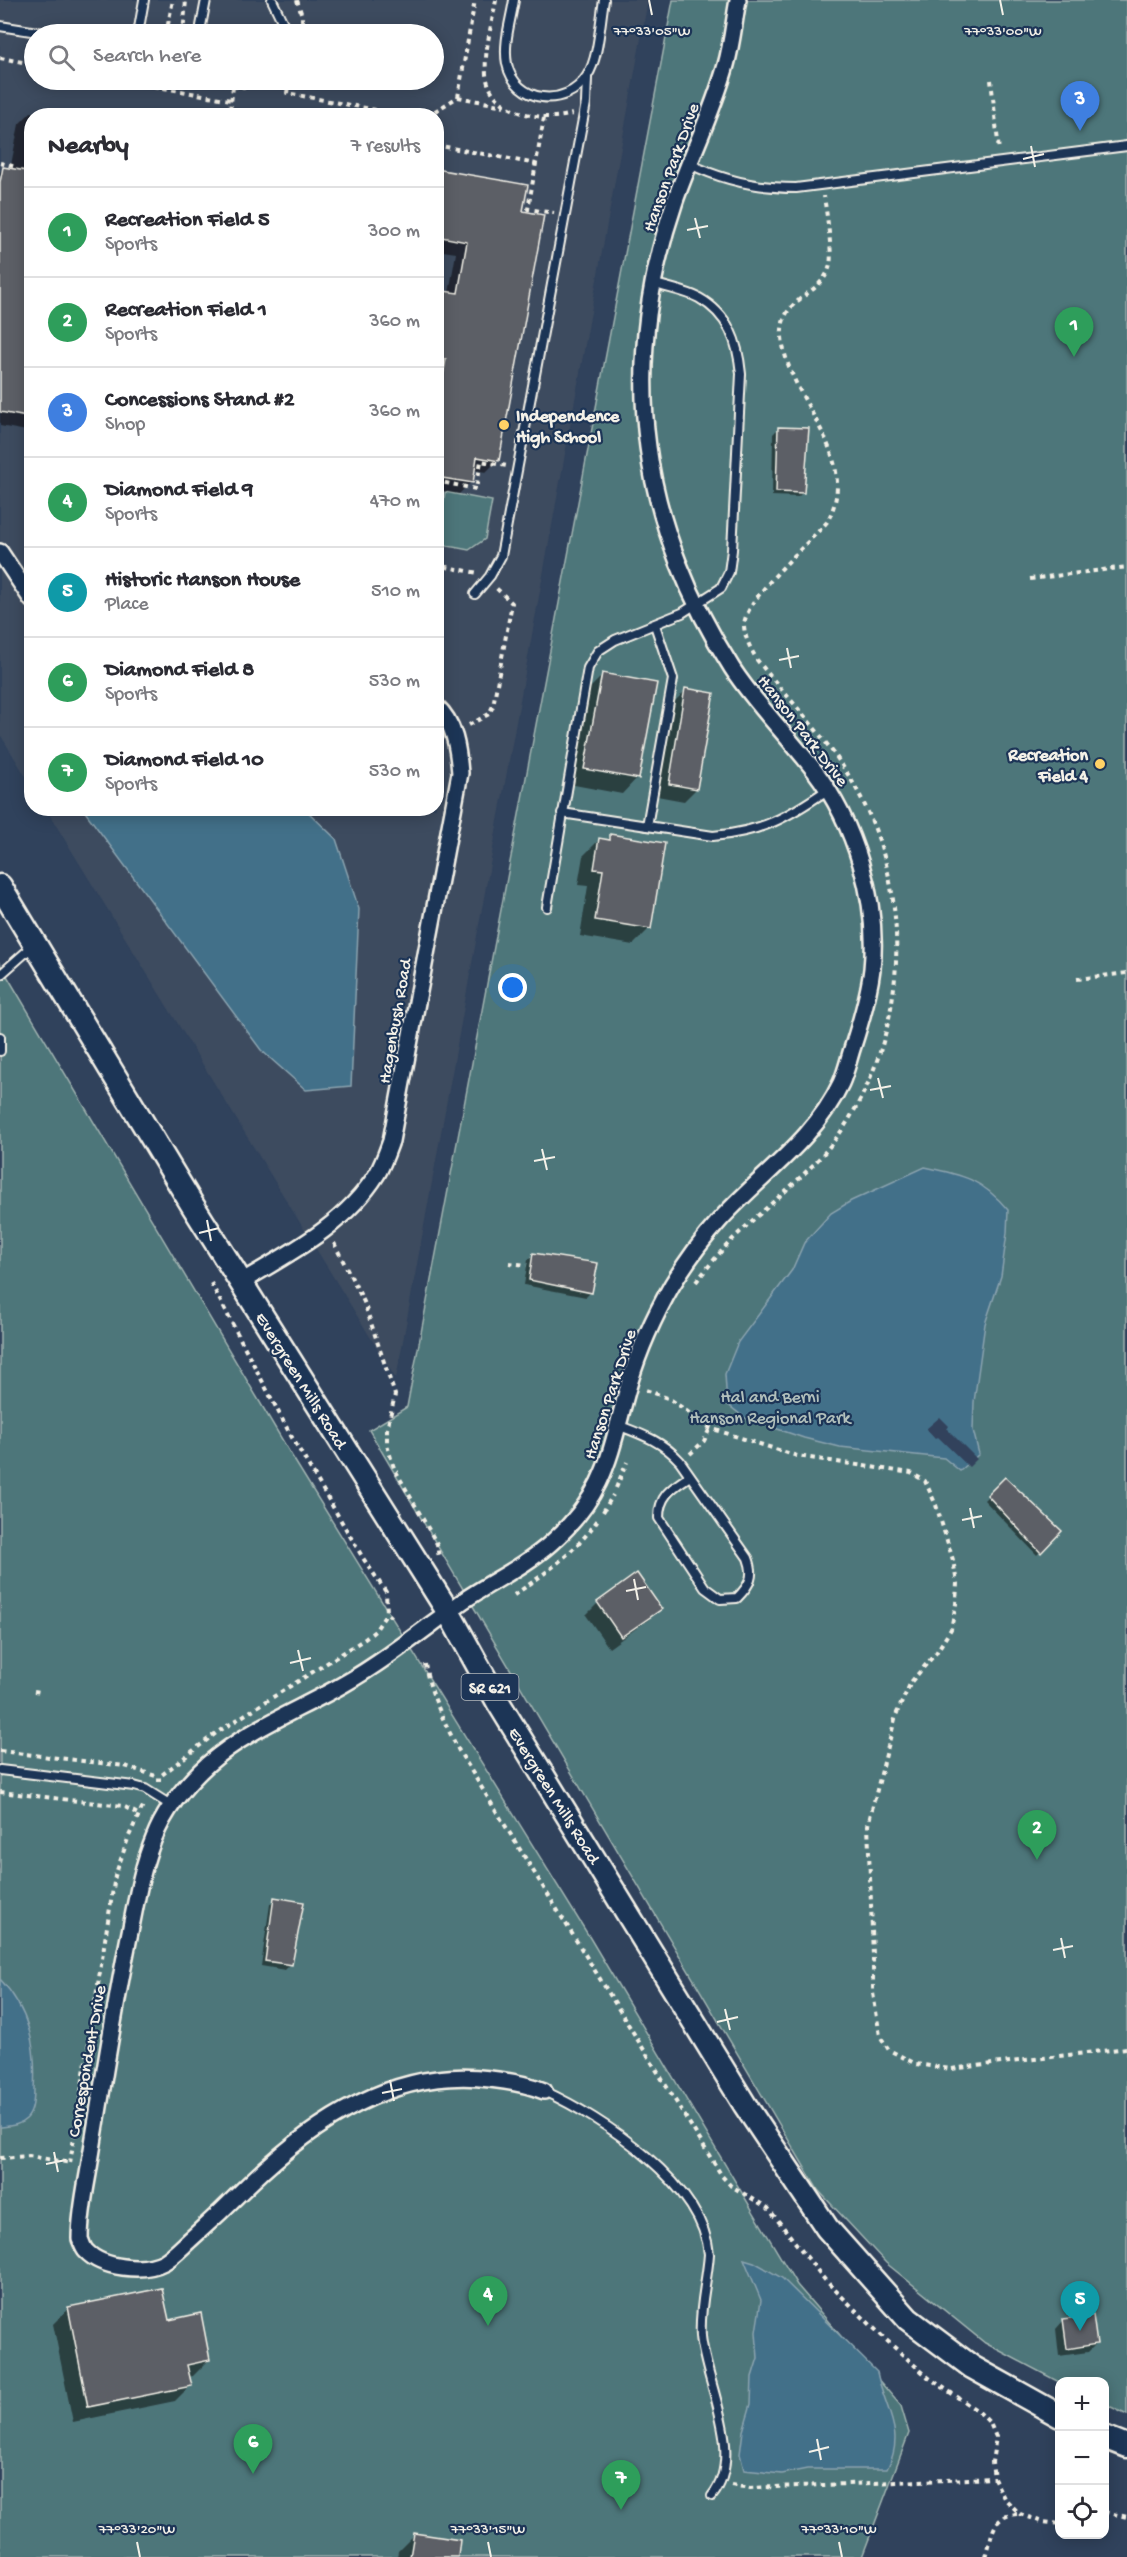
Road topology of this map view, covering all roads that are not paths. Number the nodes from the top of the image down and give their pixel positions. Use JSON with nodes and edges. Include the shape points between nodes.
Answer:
{"nodes":[{"id":1,"x":144,"y":0,"type":"edge"},
{"id":2,"x":206,"y":0,"type":"edge"},
{"id":3,"x":272,"y":0,"type":"edge"},
{"id":4,"x":514,"y":0,"type":"edge"},
{"id":5,"x":604,"y":0,"type":"edge"},
{"id":6,"x":738,"y":0,"type":"edge"},
{"id":7,"x":140,"y":24,"type":"edge"},
{"id":8,"x":201,"y":24,"type":"edge"},
{"id":9,"x":283,"y":24,"type":"edge"},
{"id":10,"x":0,"y":26,"type":"edge"},
{"id":11,"x":24,"y":30,"type":"edge"},
{"id":12,"x":586,"y":78,"type":"junction"},
{"id":13,"x":1127,"y":146,"type":"edge"},
{"id":14,"x":690,"y":164,"type":"junction"},
{"id":15,"x":653,"y":283,"type":"junction"},
{"id":16,"x":0,"y":552,"type":"edge"},
{"id":17,"x":24,"y":588,"type":"edge"},
{"id":18,"x":475,"y":594,"type":"dead end"},
{"id":19,"x":697,"y":604,"type":"junction"},
{"id":20,"x":655,"y":625,"type":"junction"},
{"id":21,"x":444,"y":716,"type":"edge"},
{"id":22,"x":827,"y":790,"type":"junction"},
{"id":23,"x":562,"y":813,"type":"junction"},
{"id":24,"x":646,"y":826,"type":"junction"},
{"id":25,"x":0,"y":886,"type":"edge"},
{"id":26,"x":547,"y":907,"type":"dead end"},
{"id":27,"x":35,"y":944,"type":"junction"},
{"id":28,"x":0,"y":975,"type":"edge"},
{"id":29,"x":0,"y":1037,"type":"edge"},
{"id":30,"x":0,"y":1051,"type":"edge"},
{"id":31,"x":241,"y":1282,"type":"junction"},
{"id":32,"x":620,"y":1425,"type":"junction"},
{"id":33,"x":690,"y":1476,"type":"junction"},
{"id":34,"x":448,"y":1613,"type":"junction"},
{"id":35,"x":0,"y":1770,"type":"edge"},
{"id":36,"x":172,"y":1806,"type":"junction"},
{"id":37,"x":544,"y":2091,"type":"joint"},
{"id":38,"x":1055,"y":2414,"type":"edge"},
{"id":39,"x":1109,"y":2439,"type":"edge"},
{"id":40,"x":1127,"y":2446,"type":"edge"},
{"id":41,"x":712,"y":2496,"type":"dead end"}],
"edges":[{"from":1,"to":7,"type":"lane"},
{"from":2,"to":8,"type":"lane"},
{"from":3,"to":9,"type":"lane"},
{"from":4,"to":12,"type":"lane","via":[[505,51],[507,66],[521,90],[537,98],[552,99],[573,91]]},
{"from":5,"to":12,"type":"lane","via":[[592,66]]},
{"from":6,"to":14,"type":"street","name":"Hanson Park Drive","via":[[729,56]]},
{"from":10,"to":11,"type":"lane"},
{"from":12,"to":18,"type":"lane","via":[[586,103],[501,556]]},
{"from":13,"to":14,"type":"lane","via":[[823,185],[772,188],[747,185]]},
{"from":14,"to":15,"type":"street","name":"Hanson Park Drive","via":[[674,205]]},
{"from":15,"to":19,"type":"street","name":"Hanson Park Drive","via":[[643,367],[649,454],[671,541]]},
{"from":15,"to":19,"type":"lane","via":[[699,298],[731,330],[739,348],[741,374],[729,572],[721,588]]},
{"from":16,"to":17,"type":"street"},
{"from":19,"to":20,"type":"lane"},
{"from":19,"to":22,"type":"street","name":"Hanson Park Drive","via":[[732,668]]},
{"from":20,"to":23,"type":"lane","via":[[615,640],[598,651],[588,668]]},
{"from":20,"to":24,"type":"lane","via":[[673,679]]},
{"from":21,"to":31,"type":"street","name":"Hagenbush Road","via":[[458,745],[460,772],[391,1141],[377,1174],[351,1207],[309,1242]]},
{"from":22,"to":24,"type":"lane","via":[[783,818],[735,835],[713,836]]},
{"from":22,"to":32,"type":"street","name":"Hanson Park Drive","via":[[838,806],[860,862],[869,901],[872,968],[841,1084],[813,1127],[720,1220],[676,1278],[639,1354]]},
{"from":23,"to":24,"type":"lane"},
{"from":23,"to":26,"type":"lane"},
{"from":25,"to":27,"type":"main road","name":"Evergreen Mills Road","number":"SR 621"},
{"from":27,"to":28,"type":"lane"},
{"from":27,"to":31,"type":"main road","name":"Evergreen Mills Road","number":"SR 621"},
{"from":29,"to":30,"type":"lane"},
{"from":31,"to":34,"type":"main road","name":"Evergreen Mills Road","number":"SR 621"},
{"from":32,"to":33,"type":"lane","via":[[668,1447]]},
{"from":32,"to":34,"type":"street","name":"Hanson Park Drive","via":[[604,1472],[575,1520],[518,1569]]},
{"from":33,"to":33,"type":"lane","via":[[753,1570],[749,1586],[737,1598],[720,1599],[705,1588],[659,1518],[665,1493]]},
{"from":34,"to":36,"type":"street","name":"Correspondent Drive","via":[[351,1680],[243,1739],[209,1763]]},
{"from":34,"to":38,"type":"main road","name":"Evergreen Mills Road","number":"SR 621","via":[[498,1702],[733,2085],[827,2228],[908,2319],[972,2367]]},
{"from":35,"to":36,"type":"lane","via":[[134,1786]]},
{"from":36,"to":37,"type":"street","name":"Correspondent Drive","via":[[156,1831],[143,1871],[116,1999],[80,2229],[85,2251],[98,2260],[117,2265],[150,2267],[163,2262],[292,2145],[327,2120],[387,2090],[427,2079],[475,2077]]},
{"from":37,"to":41,"type":"lane","via":[[641,2151],[672,2180],[701,2225],[709,2254],[701,2336],[723,2434],[724,2470],[721,2484]]},
{"from":39,"to":40,"type":"main road"}]}
